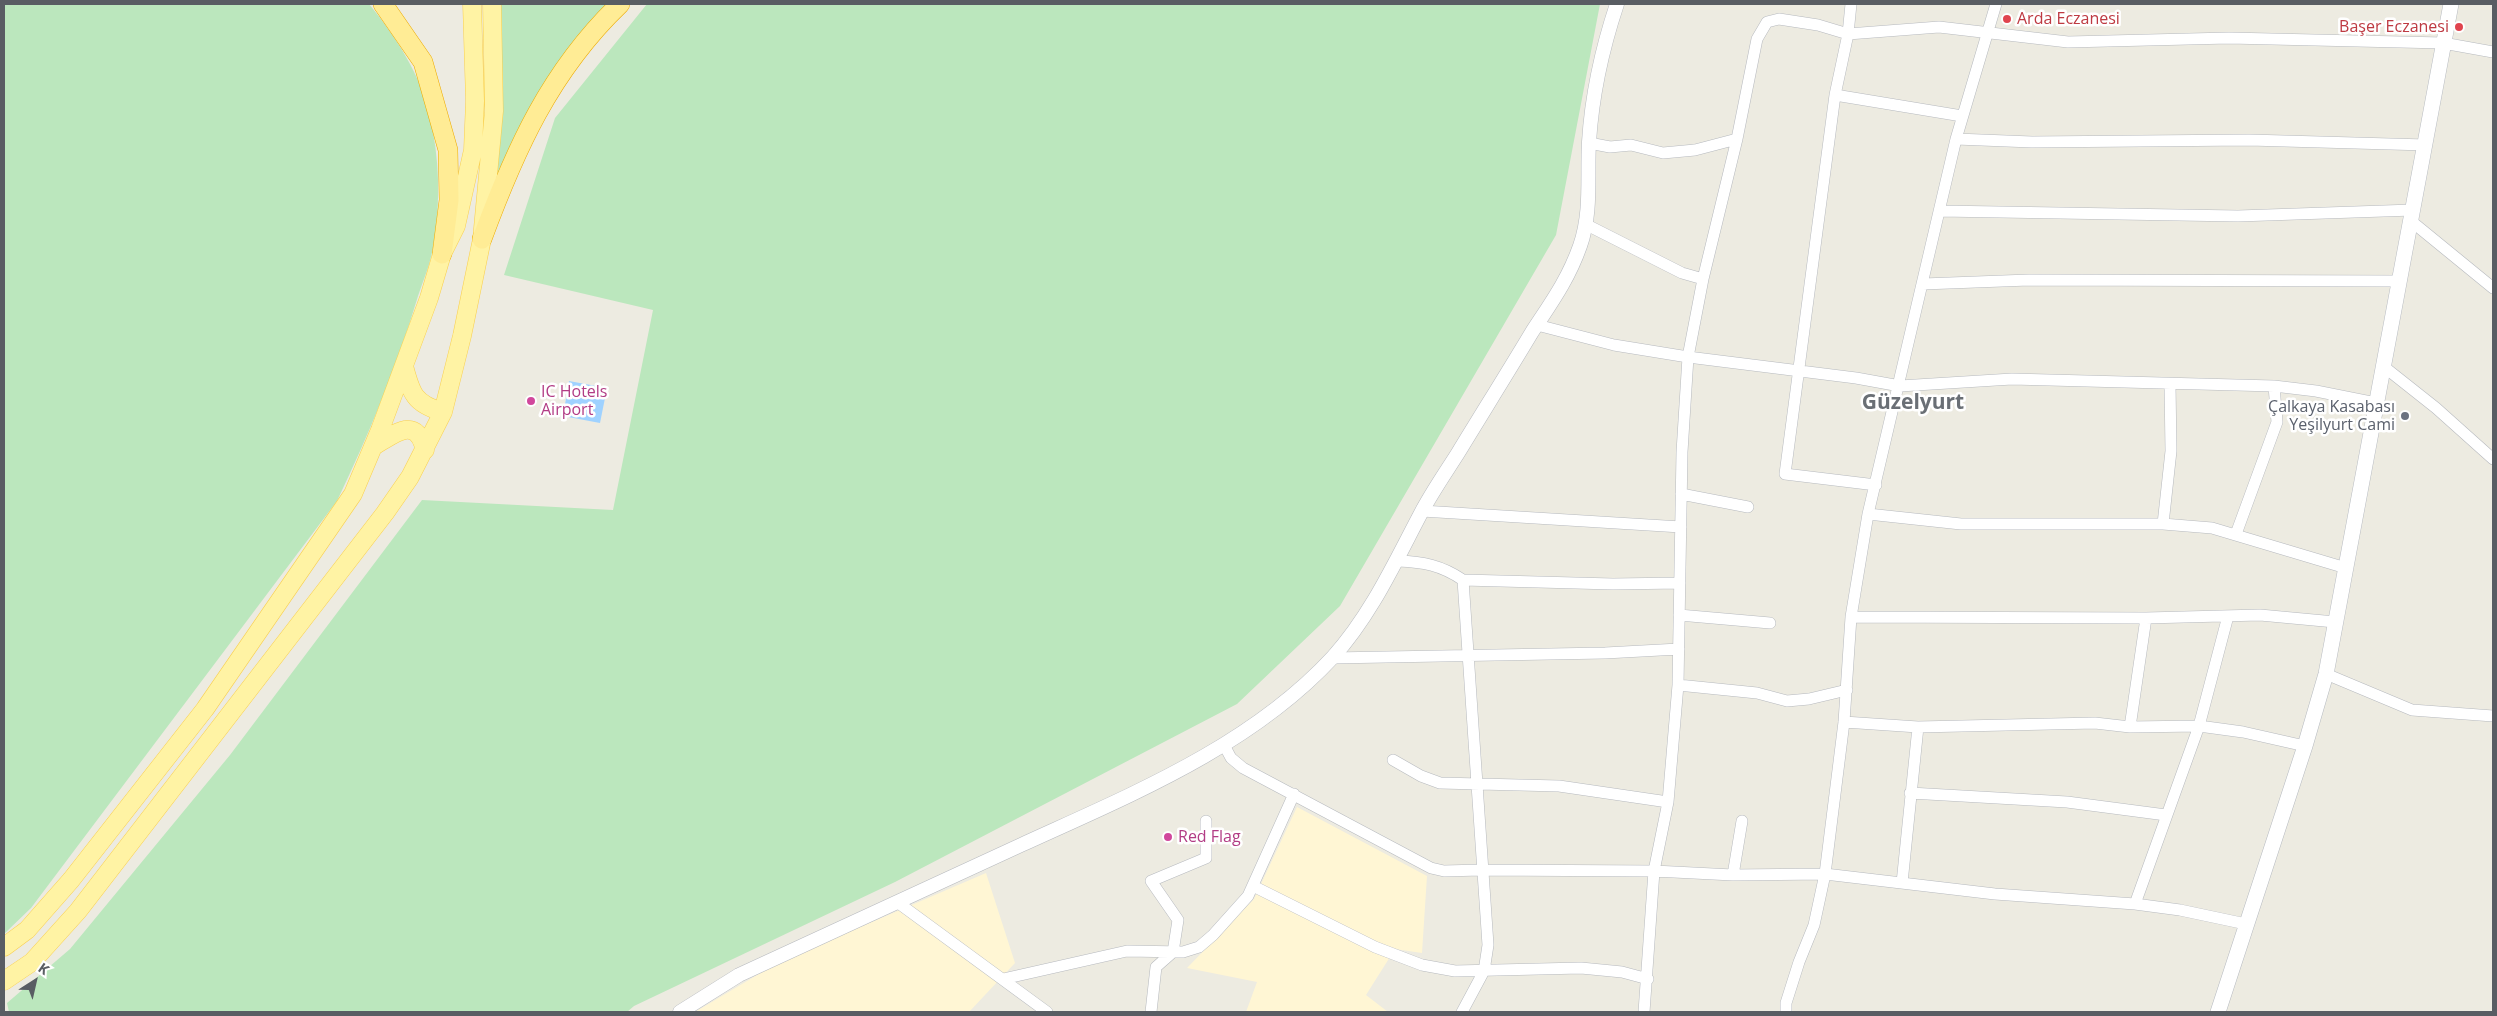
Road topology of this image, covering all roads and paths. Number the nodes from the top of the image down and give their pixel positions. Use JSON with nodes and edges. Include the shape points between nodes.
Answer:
{"nodes":[{"id":1,"x":383,"y":4,"type":"edge"},
{"id":2,"x":472,"y":4,"type":"edge"},
{"id":3,"x":492,"y":4,"type":"edge"},
{"id":4,"x":620,"y":4,"type":"edge"},
{"id":5,"x":1617,"y":4,"type":"edge"},
{"id":6,"x":1851,"y":4,"type":"edge"},
{"id":7,"x":1996,"y":4,"type":"edge"},
{"id":8,"x":2451,"y":4,"type":"edge"},
{"id":9,"x":1848,"y":34,"type":"junction"},
{"id":10,"x":1986,"y":34,"type":"junction"},
{"id":11,"x":2443,"y":43,"type":"junction"},
{"id":12,"x":2493,"y":52,"type":"edge"},
{"id":13,"x":1835,"y":94,"type":"junction"},
{"id":14,"x":1962,"y":116,"type":"junction"},
{"id":15,"x":1737,"y":139,"type":"junction"},
{"id":16,"x":1956,"y":139,"type":"junction"},
{"id":17,"x":1589,"y":143,"type":"junction"},
{"id":18,"x":2426,"y":145,"type":"junction"},
{"id":19,"x":1940,"y":211,"type":"junction"},
{"id":20,"x":2412,"y":216,"type":"junction"},
{"id":21,"x":1587,"y":225,"type":"junction"},
{"id":22,"x":482,"y":239,"type":"junction"},
{"id":23,"x":442,"y":254,"type":"junction"},
{"id":24,"x":1703,"y":279,"type":"junction"},
{"id":25,"x":2399,"y":281,"type":"junction"},
{"id":26,"x":1923,"y":284,"type":"junction"},
{"id":27,"x":2493,"y":288,"type":"edge"},
{"id":28,"x":1537,"y":325,"type":"junction"},
{"id":29,"x":1688,"y":357,"type":"junction"},
{"id":30,"x":404,"y":366,"type":"junction"},
{"id":31,"x":2383,"y":366,"type":"junction"},
{"id":32,"x":1798,"y":370,"type":"junction"},
{"id":33,"x":2170,"y":384,"type":"junction"},
{"id":34,"x":1900,"y":386,"type":"junction"},
{"id":35,"x":2274,"y":386,"type":"junction"},
{"id":36,"x":2376,"y":403,"type":"junction"},
{"id":37,"x":443,"y":412,"type":"junction"},
{"id":38,"x":374,"y":446,"type":"junction"},
{"id":39,"x":425,"y":450,"type":"junction"},
{"id":40,"x":2493,"y":459,"type":"edge"},
{"id":41,"x":1876,"y":485,"type":"junction"},
{"id":42,"x":1681,"y":494,"type":"junction"},
{"id":43,"x":1748,"y":507,"type":"dead end"},
{"id":44,"x":1422,"y":511,"type":"junction"},
{"id":45,"x":1868,"y":514,"type":"junction"},
{"id":46,"x":2163,"y":524,"type":"junction"},
{"id":47,"x":1681,"y":527,"type":"junction"},
{"id":48,"x":2236,"y":534,"type":"junction"},
{"id":49,"x":1398,"y":561,"type":"junction"},
{"id":50,"x":2346,"y":568,"type":"junction"},
{"id":51,"x":1463,"y":580,"type":"junction"},
{"id":52,"x":1680,"y":583,"type":"junction"},
{"id":53,"x":1680,"y":615,"type":"junction"},
{"id":54,"x":2228,"y":616,"type":"junction"},
{"id":55,"x":1851,"y":617,"type":"junction"},
{"id":56,"x":2146,"y":618,"type":"junction"},
{"id":57,"x":2335,"y":622,"type":"junction"},
{"id":58,"x":1770,"y":623,"type":"dead end"},
{"id":59,"x":1678,"y":649,"type":"junction"},
{"id":60,"x":1466,"y":655,"type":"junction"},
{"id":61,"x":1332,"y":658,"type":"junction"},
{"id":62,"x":2326,"y":674,"type":"junction"},
{"id":63,"x":1678,"y":684,"type":"junction"},
{"id":64,"x":1846,"y":690,"type":"junction"},
{"id":65,"x":2493,"y":716,"type":"edge"},
{"id":66,"x":1844,"y":722,"type":"junction"},
{"id":67,"x":2199,"y":726,"type":"junction"},
{"id":68,"x":2130,"y":727,"type":"junction"},
{"id":69,"x":1918,"y":728,"type":"junction"},
{"id":70,"x":1224,"y":745,"type":"junction"},
{"id":71,"x":2305,"y":746,"type":"junction"},
{"id":72,"x":1393,"y":760,"type":"dead end"},
{"id":73,"x":1476,"y":785,"type":"junction"},
{"id":74,"x":1910,"y":793,"type":"junction"},
{"id":75,"x":1294,"y":794,"type":"junction"},
{"id":76,"x":1668,"y":802,"type":"junction"},
{"id":77,"x":2166,"y":814,"type":"junction"},
{"id":78,"x":1206,"y":821,"type":"dead end"},
{"id":79,"x":1742,"y":821,"type":"dead end"},
{"id":80,"x":1481,"y":870,"type":"junction"},
{"id":81,"x":1654,"y":871,"type":"junction"},
{"id":82,"x":1824,"y":874,"type":"junction"},
{"id":83,"x":1733,"y":875,"type":"junction"},
{"id":84,"x":1902,"y":883,"type":"junction"},
{"id":85,"x":1253,"y":886,"type":"junction"},
{"id":86,"x":898,"y":902,"type":"junction"},
{"id":87,"x":2136,"y":904,"type":"junction"},
{"id":88,"x":2246,"y":924,"type":"junction"},
{"id":89,"x":4,"y":947,"type":"edge"},
{"id":90,"x":1173,"y":952,"type":"junction"},
{"id":91,"x":19,"y":971,"type":"junction"},
{"id":92,"x":1484,"y":971,"type":"junction"},
{"id":93,"x":1002,"y":979,"type":"junction"},
{"id":94,"x":1648,"y":979,"type":"junction"},
{"id":95,"x":4,"y":981,"type":"edge"},
{"id":96,"x":4,"y":997,"type":"edge"},
{"id":97,"x":680,"y":1012,"type":"edge"},
{"id":98,"x":1047,"y":1012,"type":"edge"},
{"id":99,"x":1151,"y":1012,"type":"edge"},
{"id":100,"x":1462,"y":1012,"type":"edge"},
{"id":101,"x":1644,"y":1012,"type":"edge"},
{"id":102,"x":1786,"y":1012,"type":"edge"},
{"id":103,"x":2218,"y":1012,"type":"edge"}],
"edges":[{"from":1,"to":23,"type":"highway","via":[[423,62],[448,150],[449,200]]},
{"from":2,"to":23,"type":"main road","via":[[473,150],[456,226]]},
{"from":3,"to":22,"type":"main road","via":[[494,111]]},
{"from":4,"to":22,"type":"highway","via":[[593,30],[570,60],[532,121],[503,183]]},
{"from":5,"to":17,"type":"street","via":[[1594,92]]},
{"from":6,"to":9,"type":"street"},
{"from":7,"to":10,"type":"street"},
{"from":8,"to":11,"type":"main road"},
{"from":9,"to":10,"type":"street","via":[[1939,27]]},
{"from":9,"to":13,"type":"street"},
{"from":9,"to":15,"type":"street","via":[[1779,19],[1767,22],[1757,39]]},
{"from":10,"to":11,"type":"street","via":[[2068,42],[2229,38]]},
{"from":10,"to":14,"type":"street"},
{"from":11,"to":12,"type":"street"},
{"from":11,"to":18,"type":"main road"},
{"from":13,"to":14,"type":"street"},
{"from":13,"to":32,"type":"street"},
{"from":14,"to":16,"type":"street"},
{"from":15,"to":17,"type":"street","via":[[1695,150],[1663,152],[1631,145],[1610,147]]},
{"from":15,"to":24,"type":"street"},
{"from":16,"to":18,"type":"street","via":[[2032,142],[2249,140]]},
{"from":16,"to":19,"type":"street"},
{"from":17,"to":21,"type":"street"},
{"from":18,"to":20,"type":"main road"},
{"from":19,"to":20,"type":"street"},
{"from":19,"to":26,"type":"street"},
{"from":20,"to":25,"type":"main road"},
{"from":20,"to":27,"type":"street"},
{"from":21,"to":24,"type":"street","via":[[1682,272]]},
{"from":21,"to":28,"type":"street","via":[[1561,290]]},
{"from":22,"to":37,"type":"main road"},
{"from":23,"to":30,"type":"main road"},
{"from":24,"to":29,"type":"street"},
{"from":25,"to":26,"type":"street","via":[[2029,280]]},
{"from":25,"to":31,"type":"main road"},
{"from":26,"to":34,"type":"street"},
{"from":28,"to":29,"type":"street","via":[[1614,346]]},
{"from":28,"to":44,"type":"street"},
{"from":29,"to":32,"type":"street"},
{"from":29,"to":42,"type":"street"},
{"from":30,"to":37,"type":"main road","via":[[411,391],[420,402]]},
{"from":30,"to":38,"type":"main road"},
{"from":31,"to":36,"type":"main road"},
{"from":31,"to":40,"type":"street"},
{"from":32,"to":34,"type":"street"},
{"from":32,"to":41,"type":"street","via":[[1785,474]]},
{"from":33,"to":34,"type":"street","via":[[2012,379]]},
{"from":33,"to":35,"type":"street"},
{"from":33,"to":46,"type":"street","via":[[2171,451]]},
{"from":34,"to":41,"type":"street"},
{"from":35,"to":36,"type":"street"},
{"from":35,"to":48,"type":"street","via":[[2277,422]]},
{"from":36,"to":50,"type":"main road"},
{"from":37,"to":39,"type":"main road"},
{"from":38,"to":39,"type":"main road","via":[[406,429],[414,430],[422,437]]},
{"from":38,"to":89,"type":"main road","via":[[354,494],[205,709],[71,880],[27,930]]},
{"from":39,"to":91,"type":"main road","via":[[385,513],[78,912],[32,962]]},
{"from":41,"to":45,"type":"street"},
{"from":42,"to":43,"type":"street"},
{"from":42,"to":47,"type":"street"},
{"from":44,"to":47,"type":"street"},
{"from":44,"to":49,"type":"street"},
{"from":45,"to":46,"type":"street","via":[[1961,524]]},
{"from":45,"to":55,"type":"street"},
{"from":46,"to":48,"type":"street","via":[[2212,528]]},
{"from":47,"to":52,"type":"street"},
{"from":48,"to":50,"type":"street"},
{"from":49,"to":51,"type":"street","via":[[1426,563]]},
{"from":49,"to":61,"type":"street","via":[[1350,637]]},
{"from":50,"to":57,"type":"main road"},
{"from":51,"to":52,"type":"street"},
{"from":51,"to":60,"type":"street"},
{"from":52,"to":53,"type":"street"},
{"from":53,"to":58,"type":"street"},
{"from":53,"to":59,"type":"street"},
{"from":54,"to":56,"type":"street"},
{"from":54,"to":57,"type":"street","via":[[2260,615]]},
{"from":54,"to":67,"type":"street"},
{"from":55,"to":56,"type":"street"},
{"from":55,"to":64,"type":"street"},
{"from":56,"to":68,"type":"street"},
{"from":57,"to":62,"type":"main road"},
{"from":59,"to":60,"type":"street"},
{"from":59,"to":63,"type":"street"},
{"from":60,"to":61,"type":"street"},
{"from":60,"to":73,"type":"street"},
{"from":61,"to":70,"type":"street","via":[[1283,702]]},
{"from":62,"to":65,"type":"street","via":[[2412,710]]},
{"from":62,"to":71,"type":"main road"},
{"from":63,"to":64,"type":"street","via":[[1757,693],[1787,701]]},
{"from":63,"to":76,"type":"street"},
{"from":64,"to":66,"type":"street"},
{"from":66,"to":69,"type":"street"},
{"from":66,"to":82,"type":"street"},
{"from":67,"to":68,"type":"street"},
{"from":67,"to":71,"type":"street"},
{"from":67,"to":77,"type":"street"},
{"from":68,"to":69,"type":"street","via":[[2095,723]]},
{"from":69,"to":74,"type":"street"},
{"from":70,"to":75,"type":"street","via":[[1231,758],[1243,768]]},
{"from":70,"to":86,"type":"street","via":[[1135,793]]},
{"from":71,"to":88,"type":"main road"},
{"from":72,"to":73,"type":"street","via":[[1421,776],[1440,782]]},
{"from":73,"to":76,"type":"street","via":[[1559,786]]},
{"from":73,"to":80,"type":"street"},
{"from":74,"to":77,"type":"street","via":[[2067,802]]},
{"from":74,"to":84,"type":"street"},
{"from":75,"to":80,"type":"street","via":[[1431,868],[1444,872]]},
{"from":75,"to":85,"type":"street"},
{"from":76,"to":81,"type":"street"},
{"from":77,"to":87,"type":"street"},
{"from":78,"to":90,"type":"street","via":[[1206,858],[1152,881],[1178,920]]},
{"from":79,"to":83,"type":"street"},
{"from":80,"to":81,"type":"street"},
{"from":80,"to":92,"type":"street","via":[[1488,945]]},
{"from":81,"to":83,"type":"street"},
{"from":81,"to":94,"type":"street"},
{"from":82,"to":83,"type":"street"},
{"from":82,"to":84,"type":"street"},
{"from":82,"to":102,"type":"street","via":[[1814,925],[1799,962]]},
{"from":84,"to":87,"type":"street","via":[[1995,894]]},
{"from":85,"to":90,"type":"street","via":[[1213,935],[1198,947]]},
{"from":85,"to":92,"type":"street","via":[[1375,947],[1422,965],[1456,971]]},
{"from":86,"to":93,"type":"street"},
{"from":86,"to":97,"type":"street","via":[[739,975]]},
{"from":87,"to":88,"type":"street"},
{"from":88,"to":103,"type":"main road"},
{"from":90,"to":93,"type":"street","via":[[1127,951]]},
{"from":90,"to":99,"type":"street","via":[[1156,967]]},
{"from":91,"to":95,"type":"main road"},
{"from":91,"to":96,"type":"main road"},
{"from":92,"to":94,"type":"street","via":[[1581,968],[1622,972]]},
{"from":92,"to":100,"type":"street"},
{"from":93,"to":98,"type":"street"},
{"from":94,"to":101,"type":"street"}]}
